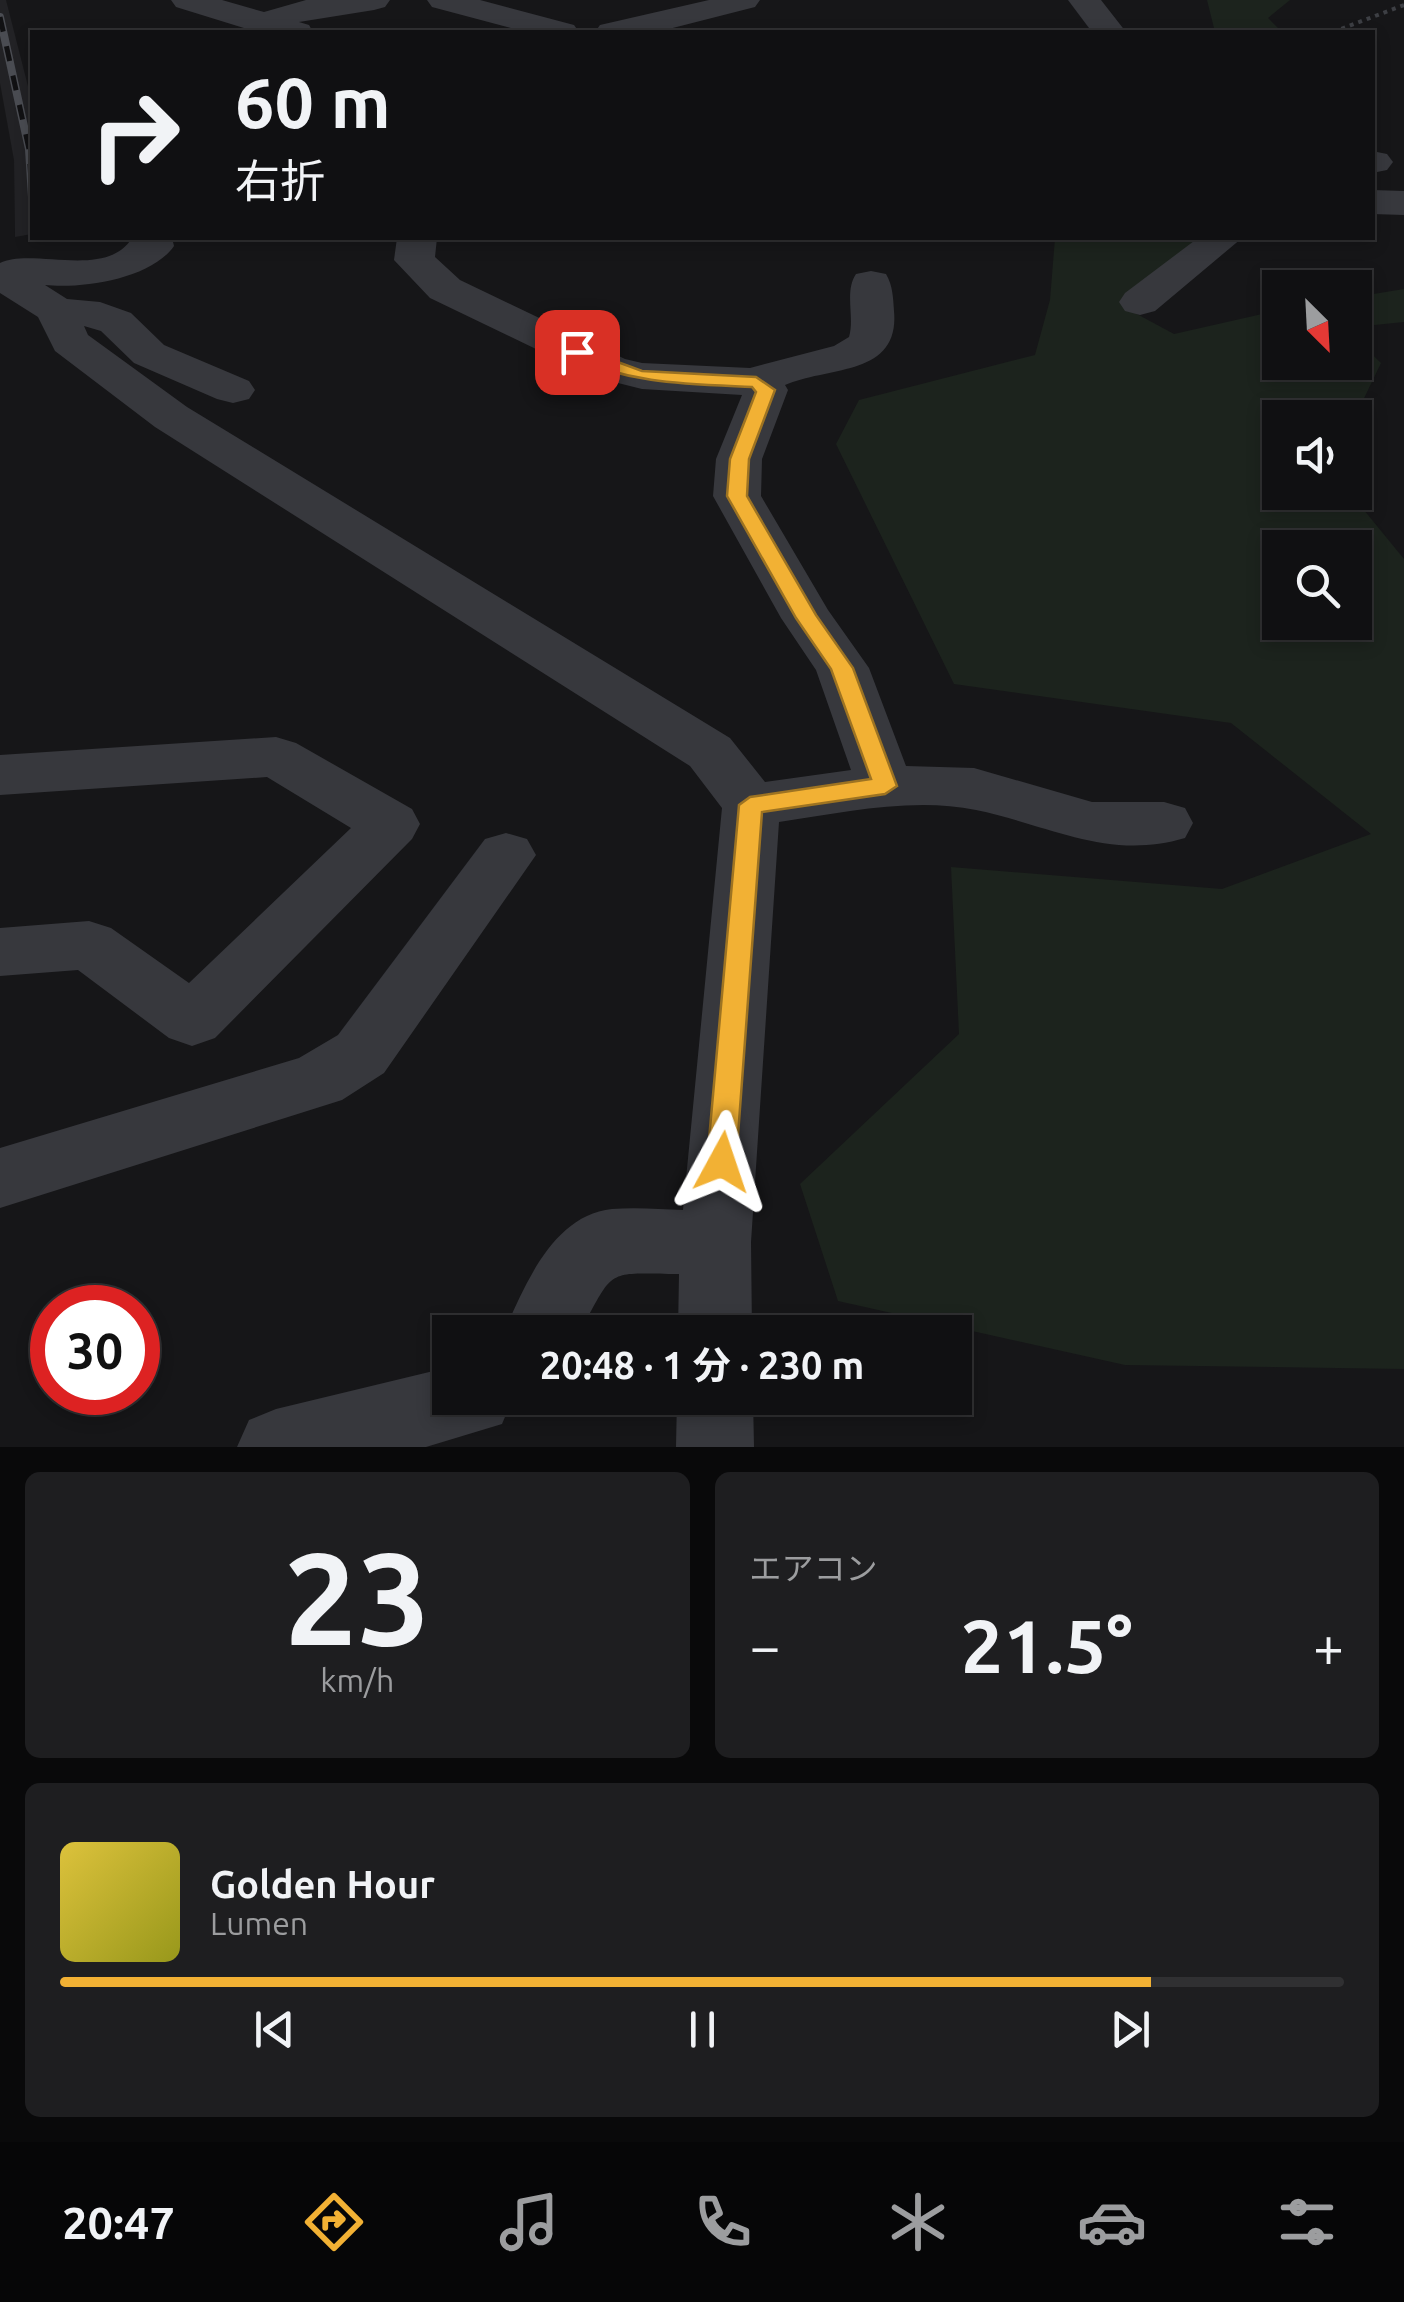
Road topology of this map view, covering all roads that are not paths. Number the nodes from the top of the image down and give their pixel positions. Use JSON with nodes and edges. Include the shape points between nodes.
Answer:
{"nodes":[{"id":1,"x":186,"y":0,"type":"edge"},
{"id":2,"x":374,"y":0,"type":"edge"},
{"id":3,"x":443,"y":0,"type":"edge"},
{"id":4,"x":541,"y":0,"type":"edge"},
{"id":5,"x":744,"y":0,"type":"edge"},
{"id":6,"x":1084,"y":0,"type":"edge"},
{"id":7,"x":263,"y":24,"type":"junction"},
{"id":8,"x":628,"y":28,"type":"edge"},
{"id":9,"x":288,"y":30,"type":"edge"},
{"id":10,"x":555,"y":30,"type":"edge"},
{"id":11,"x":1107,"y":30,"type":"edge"},
{"id":12,"x":1375,"y":202,"type":"edge"},
{"id":13,"x":1404,"y":203,"type":"edge"},
{"id":14,"x":152,"y":240,"type":"edge"},
{"id":15,"x":417,"y":240,"type":"edge"},
{"id":16,"x":1219,"y":240,"type":"edge"},
{"id":17,"x":0,"y":266,"type":"edge"},
{"id":18,"x":0,"y":275,"type":"edge"},
{"id":19,"x":871,"y":284,"type":"dead end"},
{"id":20,"x":1140,"y":302,"type":"dead end"},
{"id":21,"x":56,"y":310,"type":"junction"},
{"id":22,"x":756,"y":382,"type":"junction"},
{"id":23,"x":233,"y":390,"type":"dead end"},
{"id":24,"x":0,"y":775,"type":"edge"},
{"id":25,"x":885,"y":786,"type":"junction"},
{"id":26,"x":750,"y":805,"type":"junction"},
{"id":27,"x":1164,"y":822,"type":"dead end"},
{"id":28,"x":506,"y":854,"type":"dead end"},
{"id":29,"x":0,"y":952,"type":"edge"},
{"id":30,"x":0,"y":1178,"type":"edge"},
{"id":31,"x":715,"y":1242,"type":"junction"},
{"id":32,"x":550,"y":1315,"type":"edge"},
{"id":33,"x":715,"y":1315,"type":"edge"},
{"id":34,"x":432,"y":1409,"type":"edge"},
{"id":35,"x":715,"y":1415,"type":"edge"},
{"id":36,"x":276,"y":1447,"type":"edge"},
{"id":37,"x":715,"y":1447,"type":"edge"}],
"edges":[{"from":1,"to":7,"type":"street"},
{"from":2,"to":7,"type":"street"},
{"from":3,"to":10,"type":"street"},
{"from":4,"to":8,"type":"street","via":[[592,15],[640,18]]},
{"from":5,"to":8,"type":"street"},
{"from":6,"to":11,"type":"street"},
{"from":7,"to":9,"type":"street"},
{"from":12,"to":13,"type":"street"},
{"from":14,"to":17,"type":"street","via":[[154,246],[93,275]]},
{"from":15,"to":22,"type":"street","via":[[414,260],[444,290],[610,368]]},
{"from":16,"to":20,"type":"street"},
{"from":18,"to":21,"type":"street"},
{"from":19,"to":22,"type":"street","via":[[874,325],[868,344]]},
{"from":21,"to":23,"type":"street","via":[[116,322],[148,354]]},
{"from":21,"to":26,"type":"street","via":[[70,342],[170,417],[710,752]]},
{"from":22,"to":25,"type":"street","via":[[766,390],[740,459],[737,496],[842,668]]},
{"from":24,"to":29,"type":"street","via":[[276,757],[391,824],[192,1020],[89,945]]},
{"from":25,"to":26,"type":"street"},
{"from":25,"to":27,"type":"street","via":[[974,789],[1092,822]]},
{"from":26,"to":31,"type":"street"},
{"from":28,"to":30,"type":"street","via":[[361,1054],[319,1080]]},
{"from":31,"to":32,"type":"street","via":[[608,1241],[582,1258]]},
{"from":31,"to":33,"type":"street"},
{"from":34,"to":36,"type":"street"},
{"from":35,"to":37,"type":"street"}]}
